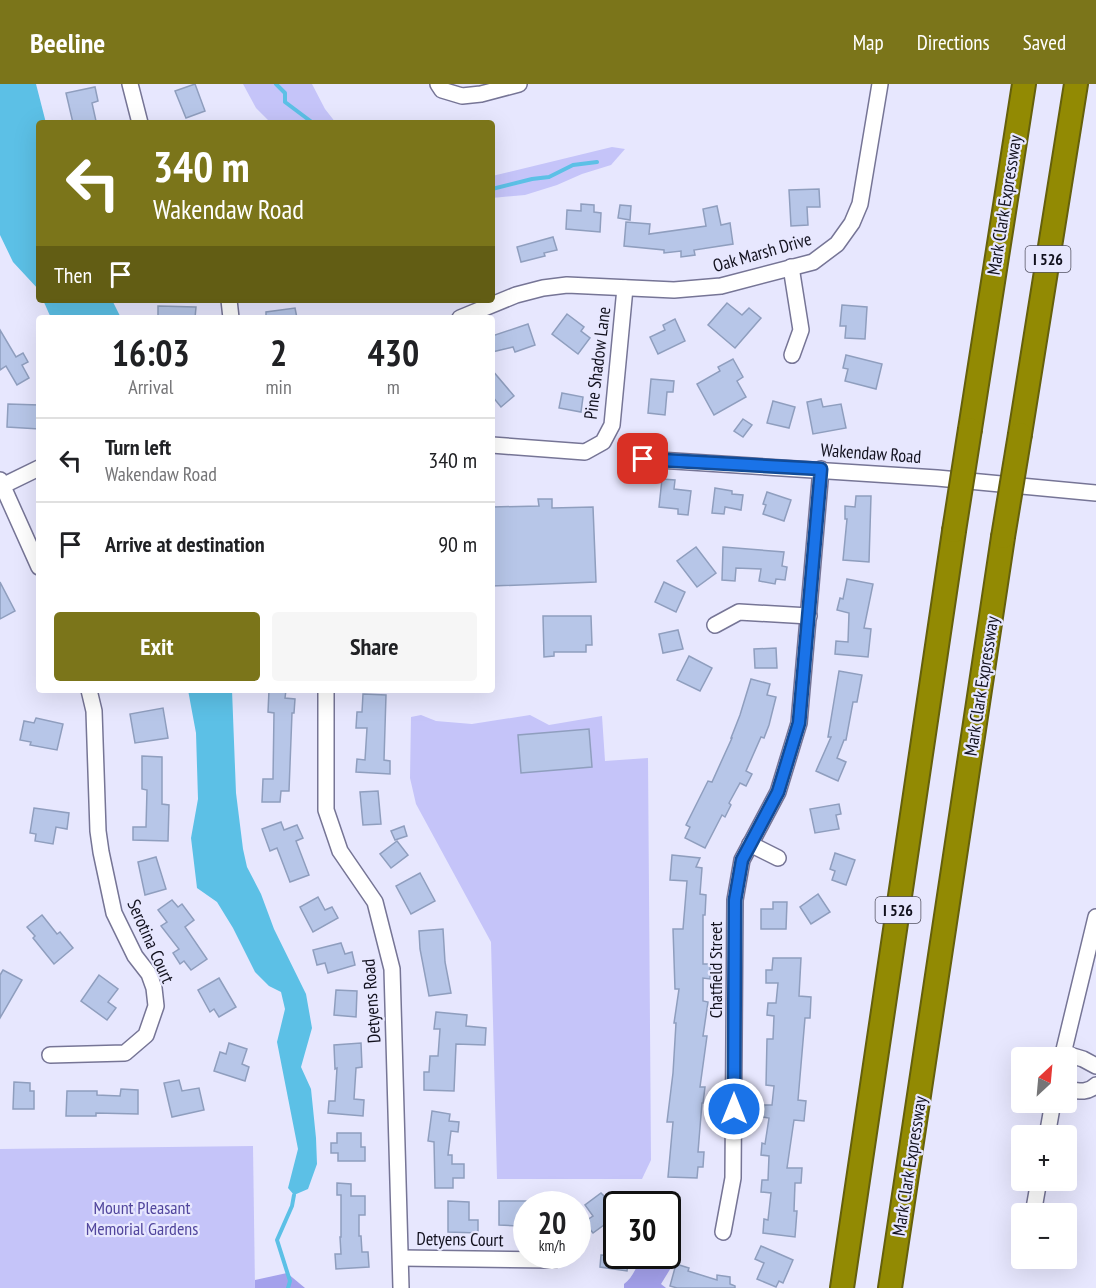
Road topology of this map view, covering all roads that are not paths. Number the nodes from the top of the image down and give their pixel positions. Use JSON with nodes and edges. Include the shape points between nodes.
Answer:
{"nodes":[{"id":1,"x":130,"y":84,"type":"edge"},
{"id":2,"x":438,"y":84,"type":"edge"},
{"id":3,"x":519,"y":84,"type":"edge"},
{"id":4,"x":880,"y":84,"type":"edge"},
{"id":5,"x":1024,"y":84,"type":"edge"},
{"id":6,"x":1076,"y":84,"type":"edge"},
{"id":7,"x":139,"y":120,"type":"edge"},
{"id":8,"x":791,"y":267,"type":"junction"},
{"id":9,"x":625,"y":288,"type":"junction"},
{"id":10,"x":467,"y":315,"type":"edge"},
{"id":11,"x":792,"y":355,"type":"dead end"},
{"id":12,"x":495,"y":445,"type":"edge"},
{"id":13,"x":643,"y":459,"type":"dead end"},
{"id":14,"x":36,"y":469,"type":"edge"},
{"id":15,"x":821,"y":469,"type":"junction"},
{"id":16,"x":1,"y":484,"type":"edge"},
{"id":17,"x":1096,"y":493,"type":"edge"},
{"id":18,"x":36,"y":560,"type":"edge"},
{"id":19,"x":809,"y":616,"type":"junction"},
{"id":20,"x":715,"y":625,"type":"dead end"},
{"id":21,"x":90,"y":693,"type":"edge"},
{"id":22,"x":326,"y":693,"type":"edge"},
{"id":23,"x":750,"y":844,"type":"junction"},
{"id":24,"x":778,"y":858,"type":"dead end"},
{"id":25,"x":1096,"y":917,"type":"edge"},
{"id":26,"x":1064,"y":1047,"type":"edge"},
{"id":27,"x":50,"y":1055,"type":"dead end"},
{"id":28,"x":1077,"y":1058,"type":"edge"},
{"id":29,"x":1096,"y":1066,"type":"edge"},
{"id":30,"x":1096,"y":1085,"type":"edge"},
{"id":31,"x":1077,"y":1091,"type":"edge"},
{"id":32,"x":723,"y":1232,"type":"dead end"},
{"id":33,"x":401,"y":1258,"type":"junction"},
{"id":34,"x":513,"y":1259,"type":"edge"},
{"id":35,"x":401,"y":1288,"type":"edge"},
{"id":36,"x":842,"y":1288,"type":"edge"},
{"id":37,"x":890,"y":1288,"type":"edge"}],
"edges":[{"from":1,"to":7,"type":"street"},
{"from":2,"to":3,"type":"street","via":[[441,90],[462,96]]},
{"from":4,"to":8,"type":"street","name":"Oak Marsh Drive","via":[[860,204],[852,223],[826,254]]},
{"from":5,"to":36,"type":"highway","name":"Mark Clark Expressway","number":"I 526","bridge":true},
{"from":6,"to":37,"type":"highway","name":"Mark Clark Expressway","number":"I 526","bridge":true},
{"from":8,"to":9,"type":"street","name":"Oak Marsh Drive","via":[[722,286],[674,290]]},
{"from":8,"to":11,"type":"street","via":[[801,330]]},
{"from":9,"to":10,"type":"street","name":"Oak Marsh Drive","via":[[543,288]]},
{"from":9,"to":12,"type":"street","name":"Pine Shadow Lane","via":[[612,425],[603,441],[585,452]]},
{"from":13,"to":15,"type":"street","name":"Wakendaw Road"},
{"from":14,"to":16,"type":"street"},
{"from":15,"to":17,"type":"street","name":"Wakendaw Road"},
{"from":15,"to":19,"type":"street","name":"Chatfield Street"},
{"from":16,"to":18,"type":"street"},
{"from":19,"to":20,"type":"street","via":[[740,612]]},
{"from":19,"to":23,"type":"street","name":"Chatfield Street","via":[[799,723],[792,752],[778,792]]},
{"from":21,"to":27,"type":"street","name":"Serotina Court","via":[[94,711],[101,852],[114,913],[135,956],[149,974],[156,1006],[146,1035],[125,1053]]},
{"from":22,"to":33,"type":"street","name":"Detyens Road","via":[[326,810],[340,851],[375,902],[392,969]]},
{"from":23,"to":24,"type":"street"},
{"from":23,"to":32,"type":"street","name":"Chatfield Street","via":[[742,860],[735,900],[733,1178]]},
{"from":25,"to":26,"type":"street"},
{"from":28,"to":29,"type":"street"},
{"from":30,"to":31,"type":"street","via":[[1084,1092]]},
{"from":33,"to":34,"type":"street","name":"Detyens Court"},
{"from":33,"to":35,"type":"street","name":"Detyens Road"}]}
